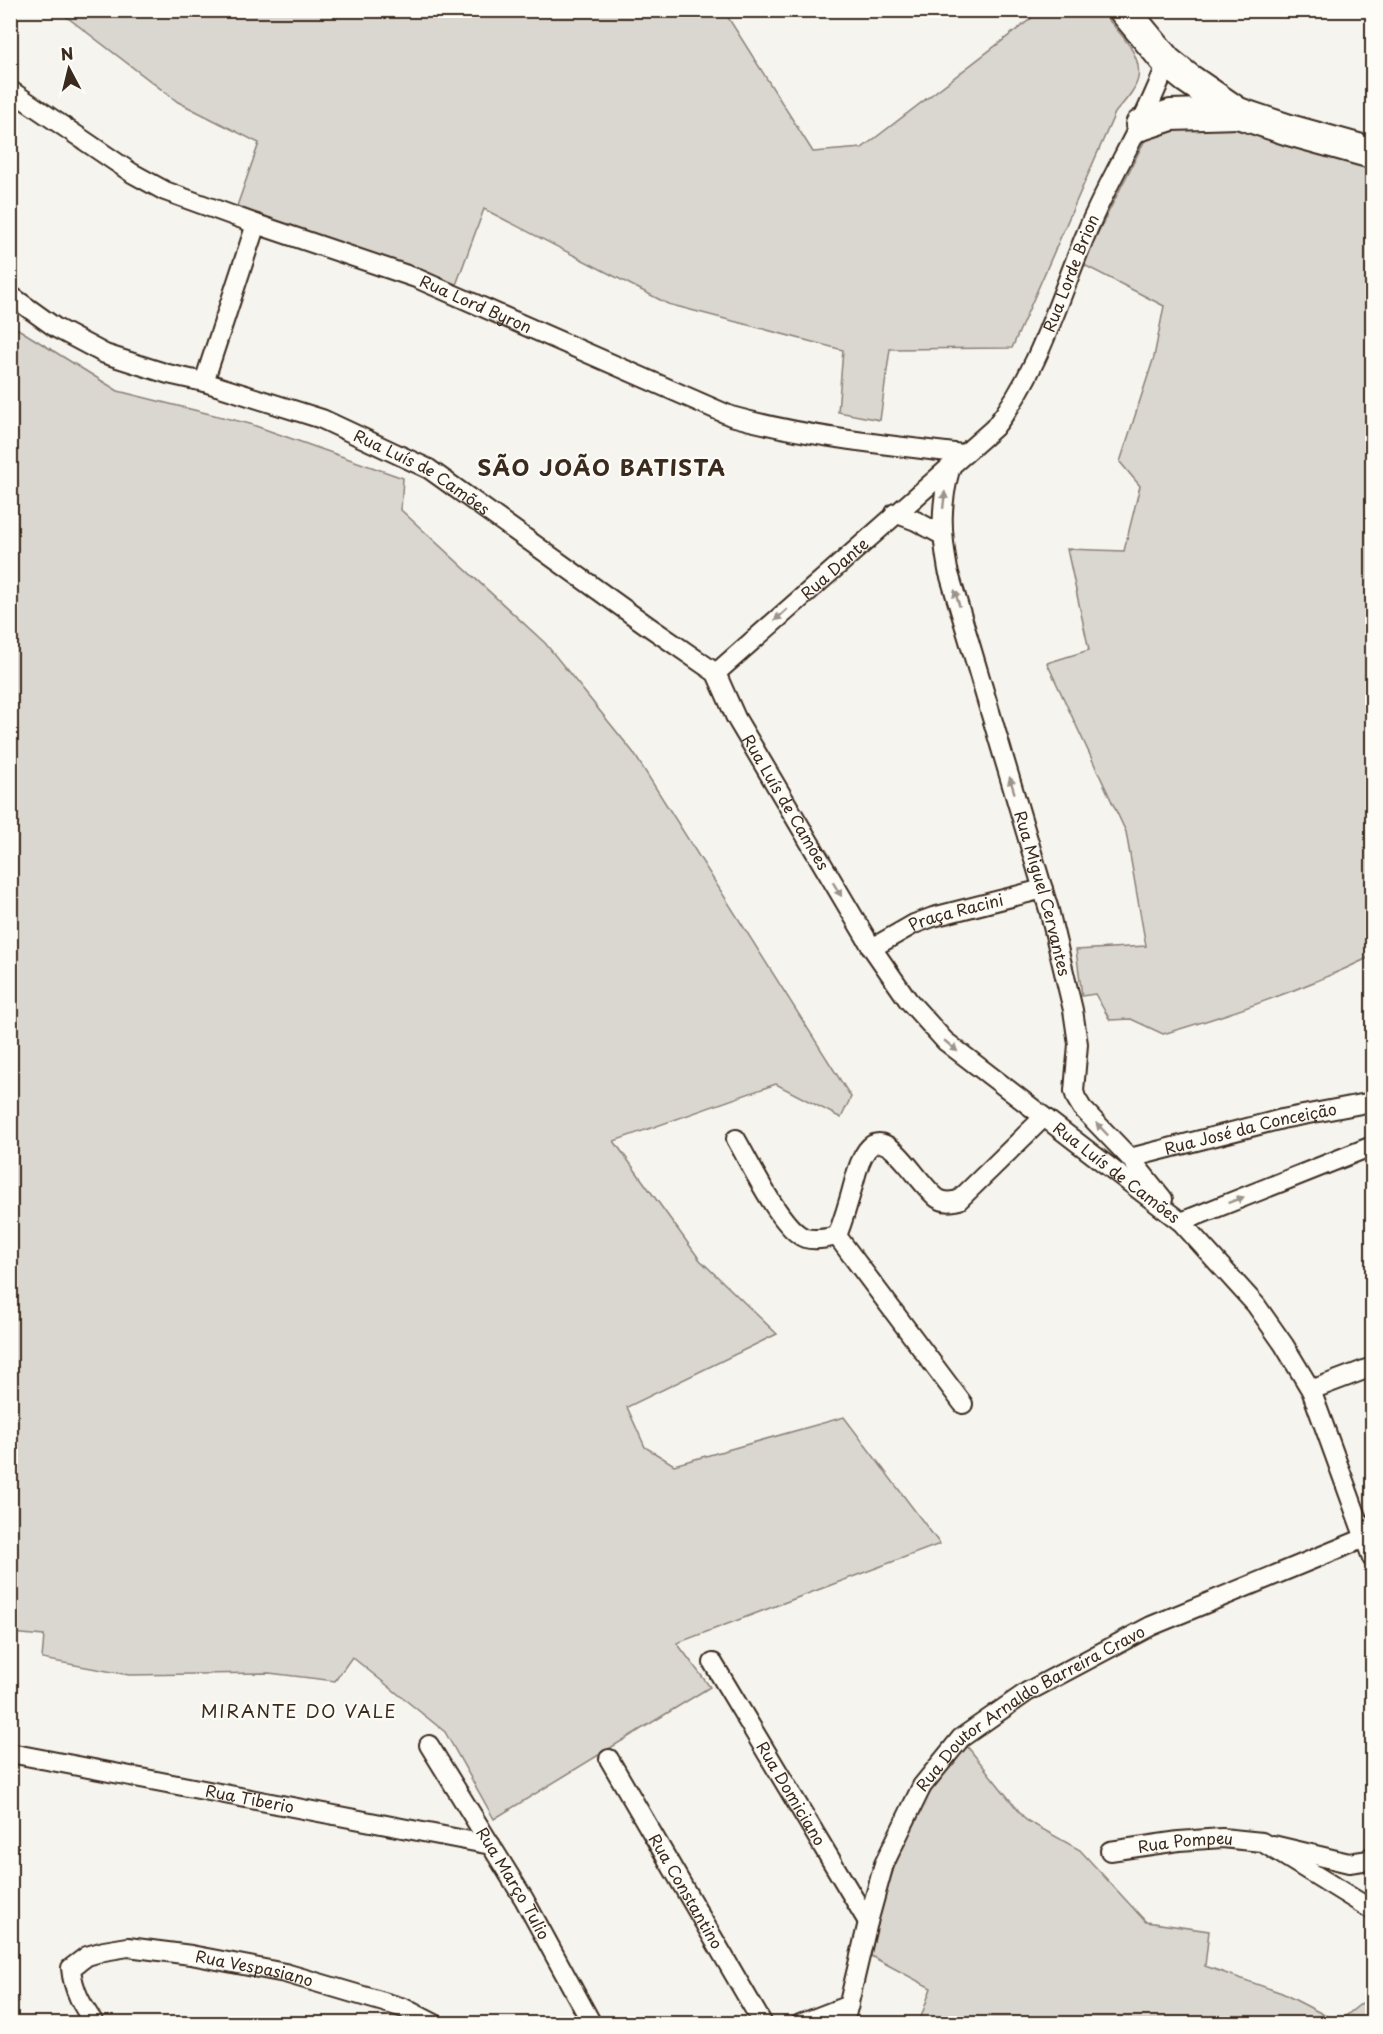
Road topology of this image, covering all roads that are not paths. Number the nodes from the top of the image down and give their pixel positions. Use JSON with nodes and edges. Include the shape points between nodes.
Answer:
{"nodes":[{"id":1,"x":1124,"y":10,"type":"edge"},
{"id":2,"x":1167,"y":62,"type":"junction"},
{"id":3,"x":10,"y":90,"type":"edge"},
{"id":4,"x":1238,"y":112,"type":"junction"},
{"id":5,"x":1141,"y":125,"type":"junction"},
{"id":6,"x":1372,"y":153,"type":"edge"},
{"id":7,"x":256,"y":224,"type":"junction"},
{"id":8,"x":10,"y":295,"type":"edge"},
{"id":9,"x":204,"y":382,"type":"junction"},
{"id":10,"x":958,"y":460,"type":"junction"},
{"id":11,"x":895,"y":513,"type":"junction"},
{"id":12,"x":942,"y":536,"type":"junction"},
{"id":13,"x":716,"y":673,"type":"junction"},
{"id":14,"x":1043,"y":889,"type":"junction"},
{"id":15,"x":872,"y":948,"type":"junction"},
{"id":16,"x":1372,"y":1102,"type":"edge"},
{"id":17,"x":1044,"y":1117,"type":"junction"},
{"id":18,"x":736,"y":1139,"type":"dead end"},
{"id":19,"x":1372,"y":1146,"type":"edge"},
{"id":20,"x":1130,"y":1158,"type":"junction"},
{"id":21,"x":1181,"y":1222,"type":"junction"},
{"id":22,"x":837,"y":1236,"type":"junction"},
{"id":23,"x":1372,"y":1367,"type":"edge"},
{"id":24,"x":1311,"y":1390,"type":"junction"},
{"id":25,"x":963,"y":1404,"type":"dead end"},
{"id":26,"x":1369,"y":1536,"type":"edge"},
{"id":27,"x":1372,"y":1558,"type":"edge"},
{"id":28,"x":713,"y":1664,"type":"dead end"},
{"id":29,"x":429,"y":1745,"type":"dead end"},
{"id":30,"x":10,"y":1753,"type":"edge"},
{"id":31,"x":609,"y":1759,"type":"dead end"},
{"id":32,"x":1262,"y":1842,"type":"junction"},
{"id":33,"x":491,"y":1845,"type":"junction"},
{"id":34,"x":1110,"y":1851,"type":"dead end"},
{"id":35,"x":1372,"y":1856,"type":"edge"},
{"id":36,"x":1372,"y":1910,"type":"edge"},
{"id":37,"x":868,"y":1922,"type":"junction"},
{"id":38,"x":849,"y":2005,"type":"junction"},
{"id":39,"x":95,"y":2024,"type":"edge"},
{"id":40,"x":435,"y":2024,"type":"edge"},
{"id":41,"x":592,"y":2024,"type":"edge"},
{"id":42,"x":763,"y":2024,"type":"edge"},
{"id":43,"x":800,"y":2024,"type":"edge"},
{"id":44,"x":844,"y":2024,"type":"edge"}],
"edges":[{"from":1,"to":2,"type":"highway"},
{"from":2,"to":4,"type":"highway"},
{"from":2,"to":5,"type":"street","name":"Rua Lorde Brion"},
{"from":3,"to":7,"type":"street","name":"Rua Lord Byron","via":[[165,191]]},
{"from":4,"to":5,"type":"highway","via":[[1171,116]]},
{"from":4,"to":6,"type":"highway"},
{"from":5,"to":10,"type":"street","name":"Rua Lorde Brion","via":[[1091,222],[1018,394],[994,428]]},
{"from":7,"to":9,"type":"street"},
{"from":7,"to":10,"type":"street","name":"Rua Lord Byron","via":[[416,278],[731,416],[772,428]]},
{"from":8,"to":9,"type":"street","name":"Rua Luís de Camões","via":[[56,328],[105,354]]},
{"from":9,"to":13,"type":"street","name":"Rua Luís de Camões","via":[[322,419],[429,469]]},
{"from":10,"to":11,"type":"street","name":"Rua Dante"},
{"from":12,"to":10,"type":"street","name":"Rua Miguel Cervantes","one_way":true,"via":[[946,484]]},
{"from":11,"to":12,"type":"street"},
{"from":11,"to":13,"type":"street","name":"Rua Dante","one_way":true},
{"from":14,"to":12,"type":"street","name":"Rua Miguel Cervantes","one_way":true,"via":[[948,570]]},
{"from":13,"to":15,"type":"street","name":"Rua Luís de Camões","one_way":true,"via":[[736,718]]},
{"from":14,"to":15,"type":"street","name":"Praça Racini","via":[[933,917]]},
{"from":20,"to":14,"type":"street","name":"Rua Miguel Cervantes","one_way":true,"via":[[1076,1098],[1078,1044],[1073,1010]]},
{"from":15,"to":17,"type":"street","name":"Rua Luís de Camões","one_way":true,"via":[[908,1000],[945,1041]]},
{"from":16,"to":20,"type":"street","name":"Rua José da Conceição","via":[[1282,1119]]},
{"from":17,"to":21,"type":"street","name":"Rua Luís de Camões"},
{"from":17,"to":22,"type":"street","via":[[959,1200],[948,1202],[937,1198],[890,1146],[875,1144],[864,1152],[858,1164]]},
{"from":18,"to":22,"type":"street","via":[[789,1226],[805,1238]]},
{"from":21,"to":19,"type":"street","one_way":true},
{"from":20,"to":21,"type":"street","name":"Rua Miguel Cervantes"},
{"from":21,"to":24,"type":"street","name":"Rua Luís de Camões","via":[[1256,1305]]},
{"from":22,"to":25,"type":"street"},
{"from":23,"to":24,"type":"street"},
{"from":24,"to":26,"type":"street","name":"Rua Luís de Camões"},
{"from":26,"to":27,"type":"street","name":"Rua Luís de Camões"},
{"from":26,"to":37,"type":"street","name":"Rua Doutor Arnaldo Barreira Cravo","via":[[1151,1626],[1027,1692],[961,1738],[922,1786],[884,1864]]},
{"from":28,"to":37,"type":"street","name":"Rua Domiciano"},
{"from":29,"to":33,"type":"street","name":"Rua Março Tulio"},
{"from":30,"to":33,"type":"street","name":"Rua Tiberio"},
{"from":31,"to":42,"type":"street","name":"Rua Constantino"},
{"from":32,"to":34,"type":"street","name":"Rua Pompeu","via":[[1211,1839]]},
{"from":32,"to":35,"type":"street","name":"Rua Pompeu","via":[[1349,1863]]},
{"from":32,"to":36,"type":"street","name":"Rua Pompeu"},
{"from":33,"to":41,"type":"street","name":"Rua Março Tulio"},
{"from":37,"to":38,"type":"street","name":"Rua Doutor Arnaldo Barreira Cravo"},
{"from":38,"to":43,"type":"street"},
{"from":38,"to":44,"type":"street","name":"Rua Doutor Arnaldo Barreira Cravo"},
{"from":39,"to":40,"type":"street","name":"Rua Vespasiano","via":[[72,1986],[71,1968],[87,1956],[128,1947],[191,1955],[296,1977],[404,2008]]}]}
